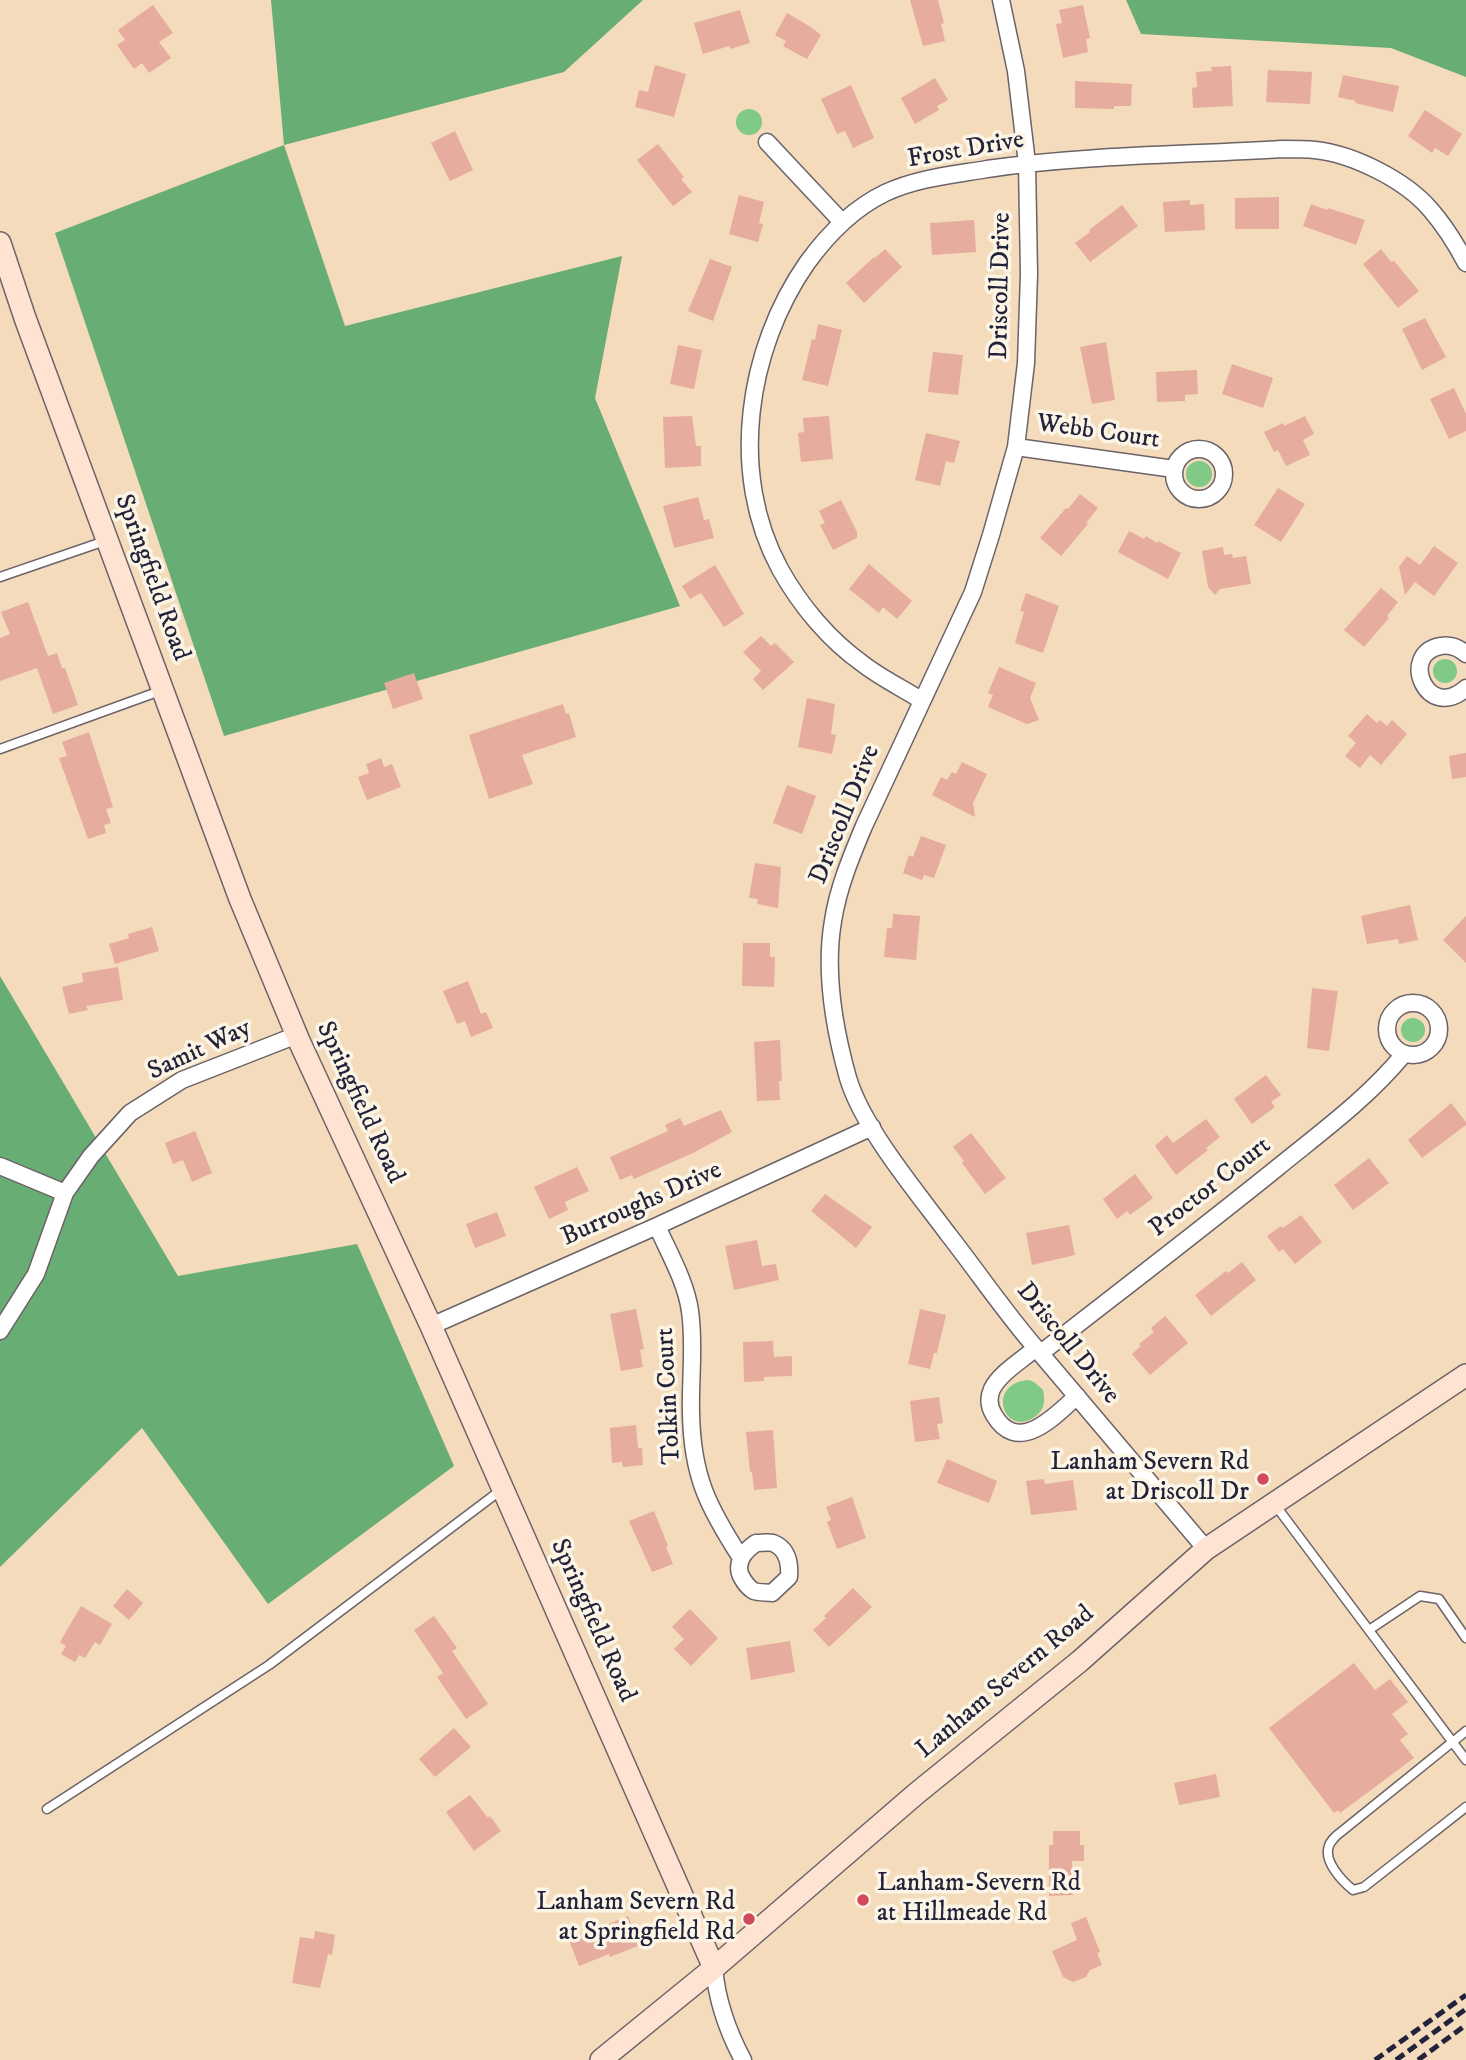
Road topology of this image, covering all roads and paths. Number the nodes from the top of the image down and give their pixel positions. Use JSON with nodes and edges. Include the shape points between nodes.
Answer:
{"nodes":[{"id":1,"x":1001,"y":0,"type":"edge"},
{"id":2,"x":766,"y":142,"type":"dead end"},
{"id":3,"x":1027,"y":163,"type":"junction"},
{"id":4,"x":841,"y":221,"type":"junction"},
{"id":5,"x":0,"y":243,"type":"edge"},
{"id":6,"x":1466,"y":263,"type":"edge"},
{"id":7,"x":1016,"y":447,"type":"junction"},
{"id":8,"x":1174,"y":469,"type":"dead end"},
{"id":9,"x":107,"y":540,"type":"junction"},
{"id":10,"x":0,"y":577,"type":"edge"},
{"id":11,"x":1464,"y":647,"type":"edge"},
{"id":12,"x":1466,"y":688,"type":"edge"},
{"id":13,"x":163,"y":690,"type":"junction"},
{"id":14,"x":921,"y":700,"type":"junction"},
{"id":15,"x":0,"y":749,"type":"edge"},
{"id":16,"x":296,"y":1035,"type":"junction"},
{"id":17,"x":1404,"y":1054,"type":"dead end"},
{"id":18,"x":872,"y":1127,"type":"junction"},
{"id":19,"x":0,"y":1167,"type":"edge"},
{"id":20,"x":65,"y":1193,"type":"junction"},
{"id":21,"x":657,"y":1226,"type":"junction"},
{"id":22,"x":431,"y":1326,"type":"junction"},
{"id":23,"x":0,"y":1331,"type":"edge"},
{"id":24,"x":1038,"y":1351,"type":"junction"},
{"id":25,"x":1466,"y":1375,"type":"edge"},
{"id":26,"x":1077,"y":1396,"type":"junction"},
{"id":27,"x":503,"y":1489,"type":"junction"},
{"id":28,"x":1274,"y":1503,"type":"junction"},
{"id":29,"x":1206,"y":1549,"type":"junction"},
{"id":30,"x":741,"y":1558,"type":"dead end"},
{"id":31,"x":1369,"y":1630,"type":"junction"},
{"id":32,"x":1466,"y":1638,"type":"edge"},
{"id":33,"x":1466,"y":1731,"type":"edge"},
{"id":34,"x":1452,"y":1742,"type":"junction"},
{"id":35,"x":1466,"y":1760,"type":"edge"},
{"id":36,"x":1466,"y":1807,"type":"edge"},
{"id":37,"x":47,"y":1809,"type":"dead end"},
{"id":38,"x":714,"y":1968,"type":"junction"},
{"id":39,"x":601,"y":2060,"type":"edge"},
{"id":40,"x":743,"y":2060,"type":"edge"}],
"edges":[{"from":1,"to":3,"type":"street","name":"Driscoll Drive","via":[[1016,71]]},
{"from":2,"to":4,"type":"street"},
{"from":3,"to":4,"type":"street","name":"Frost Drive","via":[[917,181],[885,193]]},
{"from":3,"to":6,"type":"street","name":"Frost Drive","via":[[1282,149],[1331,153],[1398,181],[1417,196],[1440,221]]},
{"from":3,"to":7,"type":"street","name":"Driscoll Drive","via":[[1027,351]]},
{"from":4,"to":14,"type":"street","name":"Frost Drive","via":[[798,276],[769,336],[753,399],[754,485],[769,544],[810,614],[862,664]]},
{"from":5,"to":9,"type":"street","name":"Springfield Road"},
{"from":7,"to":8,"type":"street","name":"Webb Court"},
{"from":7,"to":14,"type":"street","name":"Driscoll Drive","via":[[972,592]]},
{"from":9,"to":10,"type":"lane"},
{"from":9,"to":13,"type":"street","name":"Springfield Road"},
{"from":11,"to":12,"type":"street","via":[[1435,647],[1423,658],[1419,674],[1433,695],[1451,697]]},
{"from":13,"to":15,"type":"lane"},
{"from":13,"to":16,"type":"street","name":"Springfield Road"},
{"from":14,"to":18,"type":"street","name":"Driscoll Drive","via":[[848,865],[832,923],[831,994],[837,1031],[849,1081]]},
{"from":16,"to":20,"type":"street","name":"Samit Way","via":[[183,1080],[130,1113]]},
{"from":16,"to":22,"type":"street","name":"Springfield Road"},
{"from":17,"to":24,"type":"street","name":"Proctor Court","via":[[1359,1101],[1245,1194]]},
{"from":18,"to":21,"type":"street","name":"Burroughs Drive"},
{"from":18,"to":24,"type":"street","name":"Driscoll Drive"},
{"from":19,"to":20,"type":"street"},
{"from":20,"to":23,"type":"street","name":"Samit Way","via":[[36,1274]]},
{"from":21,"to":22,"type":"street","name":"Burroughs Drive"},
{"from":21,"to":30,"type":"street","name":"Tolkin Court","via":[[690,1310],[691,1412],[699,1478],[709,1506]]},
{"from":22,"to":27,"type":"street","name":"Springfield Road"},
{"from":24,"to":26,"type":"street","name":"Driscoll Drive"},
{"from":24,"to":26,"type":"street","via":[[1003,1376],[991,1392],[989,1401],[999,1423],[1007,1431],[1025,1433],[1055,1416]]},
{"from":25,"to":28,"type":"street","name":"Lanham Severn Road"},
{"from":26,"to":29,"type":"street","name":"Driscoll Drive"},
{"from":27,"to":37,"type":"lane","via":[[269,1665]]},
{"from":27,"to":38,"type":"street","name":"Springfield Road"},
{"from":28,"to":29,"type":"street","name":"Lanham Severn Road"},
{"from":28,"to":31,"type":"lane"},
{"from":29,"to":38,"type":"street","name":"Lanham Severn Road","via":[[1080,1661],[917,1793]]},
{"from":31,"to":32,"type":"lane","via":[[1420,1596],[1429,1596],[1439,1599]]},
{"from":31,"to":34,"type":"lane"},
{"from":33,"to":34,"type":"lane"},
{"from":34,"to":35,"type":"lane"},
{"from":34,"to":36,"type":"lane","via":[[1336,1836],[1329,1844],[1328,1857],[1344,1883],[1353,1890],[1364,1887]]},
{"from":38,"to":39,"type":"street","name":"Lanham Severn Road"},
{"from":38,"to":40,"type":"street","via":[[721,2011]]}]}
